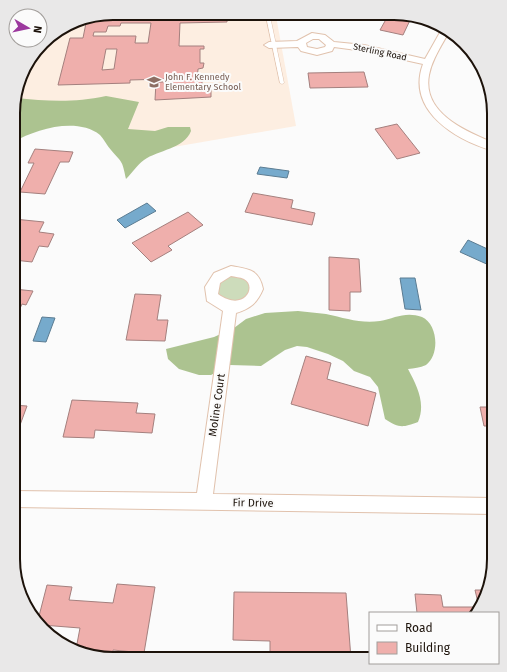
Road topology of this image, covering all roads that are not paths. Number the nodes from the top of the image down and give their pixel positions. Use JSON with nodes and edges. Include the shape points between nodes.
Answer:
{"nodes":[{"id":1,"x":268,"y":20,"type":"edge"},
{"id":2,"x":443,"y":35,"type":"edge"},
{"id":3,"x":271,"y":44,"type":"junction"},
{"id":4,"x":301,"y":44,"type":"junction"},
{"id":5,"x":331,"y":44,"type":"junction"},
{"id":6,"x":429,"y":63,"type":"junction"},
{"id":7,"x":282,"y":83,"type":"dead end"},
{"id":8,"x":487,"y":144,"type":"edge"},
{"id":9,"x":230,"y":307,"type":"dead end"},
{"id":10,"x":20,"y":499,"type":"edge"},
{"id":11,"x":204,"y":502,"type":"junction"},
{"id":12,"x":487,"y":506,"type":"edge"}],
"edges":[{"from":1,"to":3,"type":"lane"},
{"from":2,"to":6,"type":"street"},
{"from":3,"to":4,"type":"street"},
{"from":3,"to":7,"type":"lane"},
{"from":4,"to":5,"type":"street","name":"Sterling Road","via":[[304,39],[312,36],[322,37]]},
{"from":4,"to":5,"type":"street","via":[[304,49],[317,52],[329,48]]},
{"from":5,"to":6,"type":"street","name":"Sterling Road","via":[[364,48]]},
{"from":6,"to":8,"type":"street","via":[[423,85],[432,108],[455,129]]},
{"from":9,"to":11,"type":"street","name":"Moline Court"},
{"from":10,"to":11,"type":"street","name":"Fir Drive"},
{"from":11,"to":12,"type":"street","name":"Fir Drive"}]}
